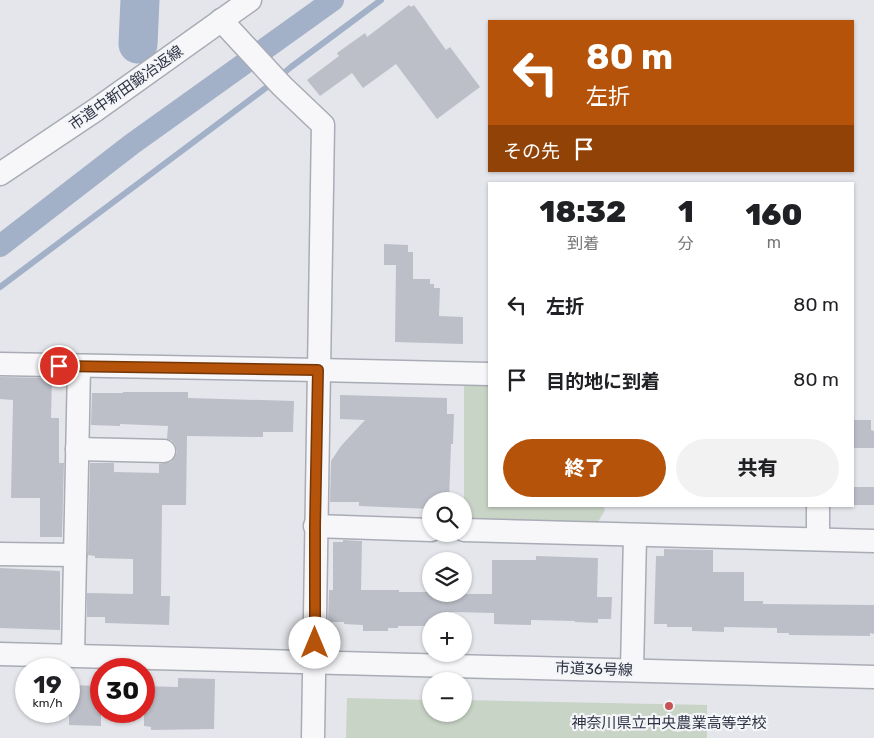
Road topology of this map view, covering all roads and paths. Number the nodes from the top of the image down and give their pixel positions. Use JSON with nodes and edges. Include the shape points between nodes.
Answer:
{"nodes":[{"id":1,"x":250,"y":0,"type":"edge"},
{"id":2,"x":221,"y":20,"type":"junction"},
{"id":3,"x":0,"y":174,"type":"edge"},
{"id":4,"x":0,"y":364,"type":"edge"},
{"id":5,"x":79,"y":366,"type":"junction"},
{"id":6,"x":318,"y":370,"type":"junction"},
{"id":7,"x":488,"y":374,"type":"edge"},
{"id":8,"x":77,"y":449,"type":"junction"},
{"id":9,"x":164,"y":451,"type":"dead end"},
{"id":10,"x":818,"y":507,"type":"edge"},
{"id":11,"x":315,"y":526,"type":"junction"},
{"id":12,"x":422,"y":530,"type":"edge"},
{"id":13,"x":472,"y":530,"type":"edge"},
{"id":14,"x":635,"y":536,"type":"junction"},
{"id":15,"x":818,"y":540,"type":"junction"},
{"id":16,"x":874,"y":541,"type":"edge"},
{"id":17,"x":0,"y":554,"type":"edge"},
{"id":18,"x":75,"y":555,"type":"junction"},
{"id":19,"x":0,"y":654,"type":"edge"},
{"id":20,"x":73,"y":655,"type":"junction"},
{"id":21,"x":315,"y":662,"type":"junction"},
{"id":22,"x":632,"y":670,"type":"junction"},
{"id":23,"x":874,"y":677,"type":"edge"},
{"id":24,"x":313,"y":738,"type":"edge"}],
"edges":[{"from":1,"to":2,"type":"street","name":"市道中新田鍛冶返線"},
{"from":2,"to":3,"type":"street","name":"市道中新田鍛冶返線"},
{"from":2,"to":6,"type":"street","via":[[322,125]]},
{"from":4,"to":5,"type":"street"},
{"from":5,"to":6,"type":"street"},
{"from":5,"to":8,"type":"street"},
{"from":6,"to":7,"type":"street"},
{"from":6,"to":11,"type":"street"},
{"from":8,"to":9,"type":"street"},
{"from":8,"to":18,"type":"street"},
{"from":10,"to":15,"type":"street"},
{"from":11,"to":12,"type":"street"},
{"from":11,"to":21,"type":"street"},
{"from":13,"to":14,"type":"street"},
{"from":14,"to":15,"type":"street"},
{"from":14,"to":22,"type":"street"},
{"from":15,"to":16,"type":"street"},
{"from":17,"to":18,"type":"street"},
{"from":18,"to":20,"type":"street"},
{"from":19,"to":20,"type":"street","name":"市道36号線"},
{"from":20,"to":21,"type":"street","name":"市道36号線"},
{"from":21,"to":22,"type":"street","name":"市道36号線"},
{"from":21,"to":24,"type":"street"},
{"from":22,"to":23,"type":"street","name":"市道36号線"}]}
